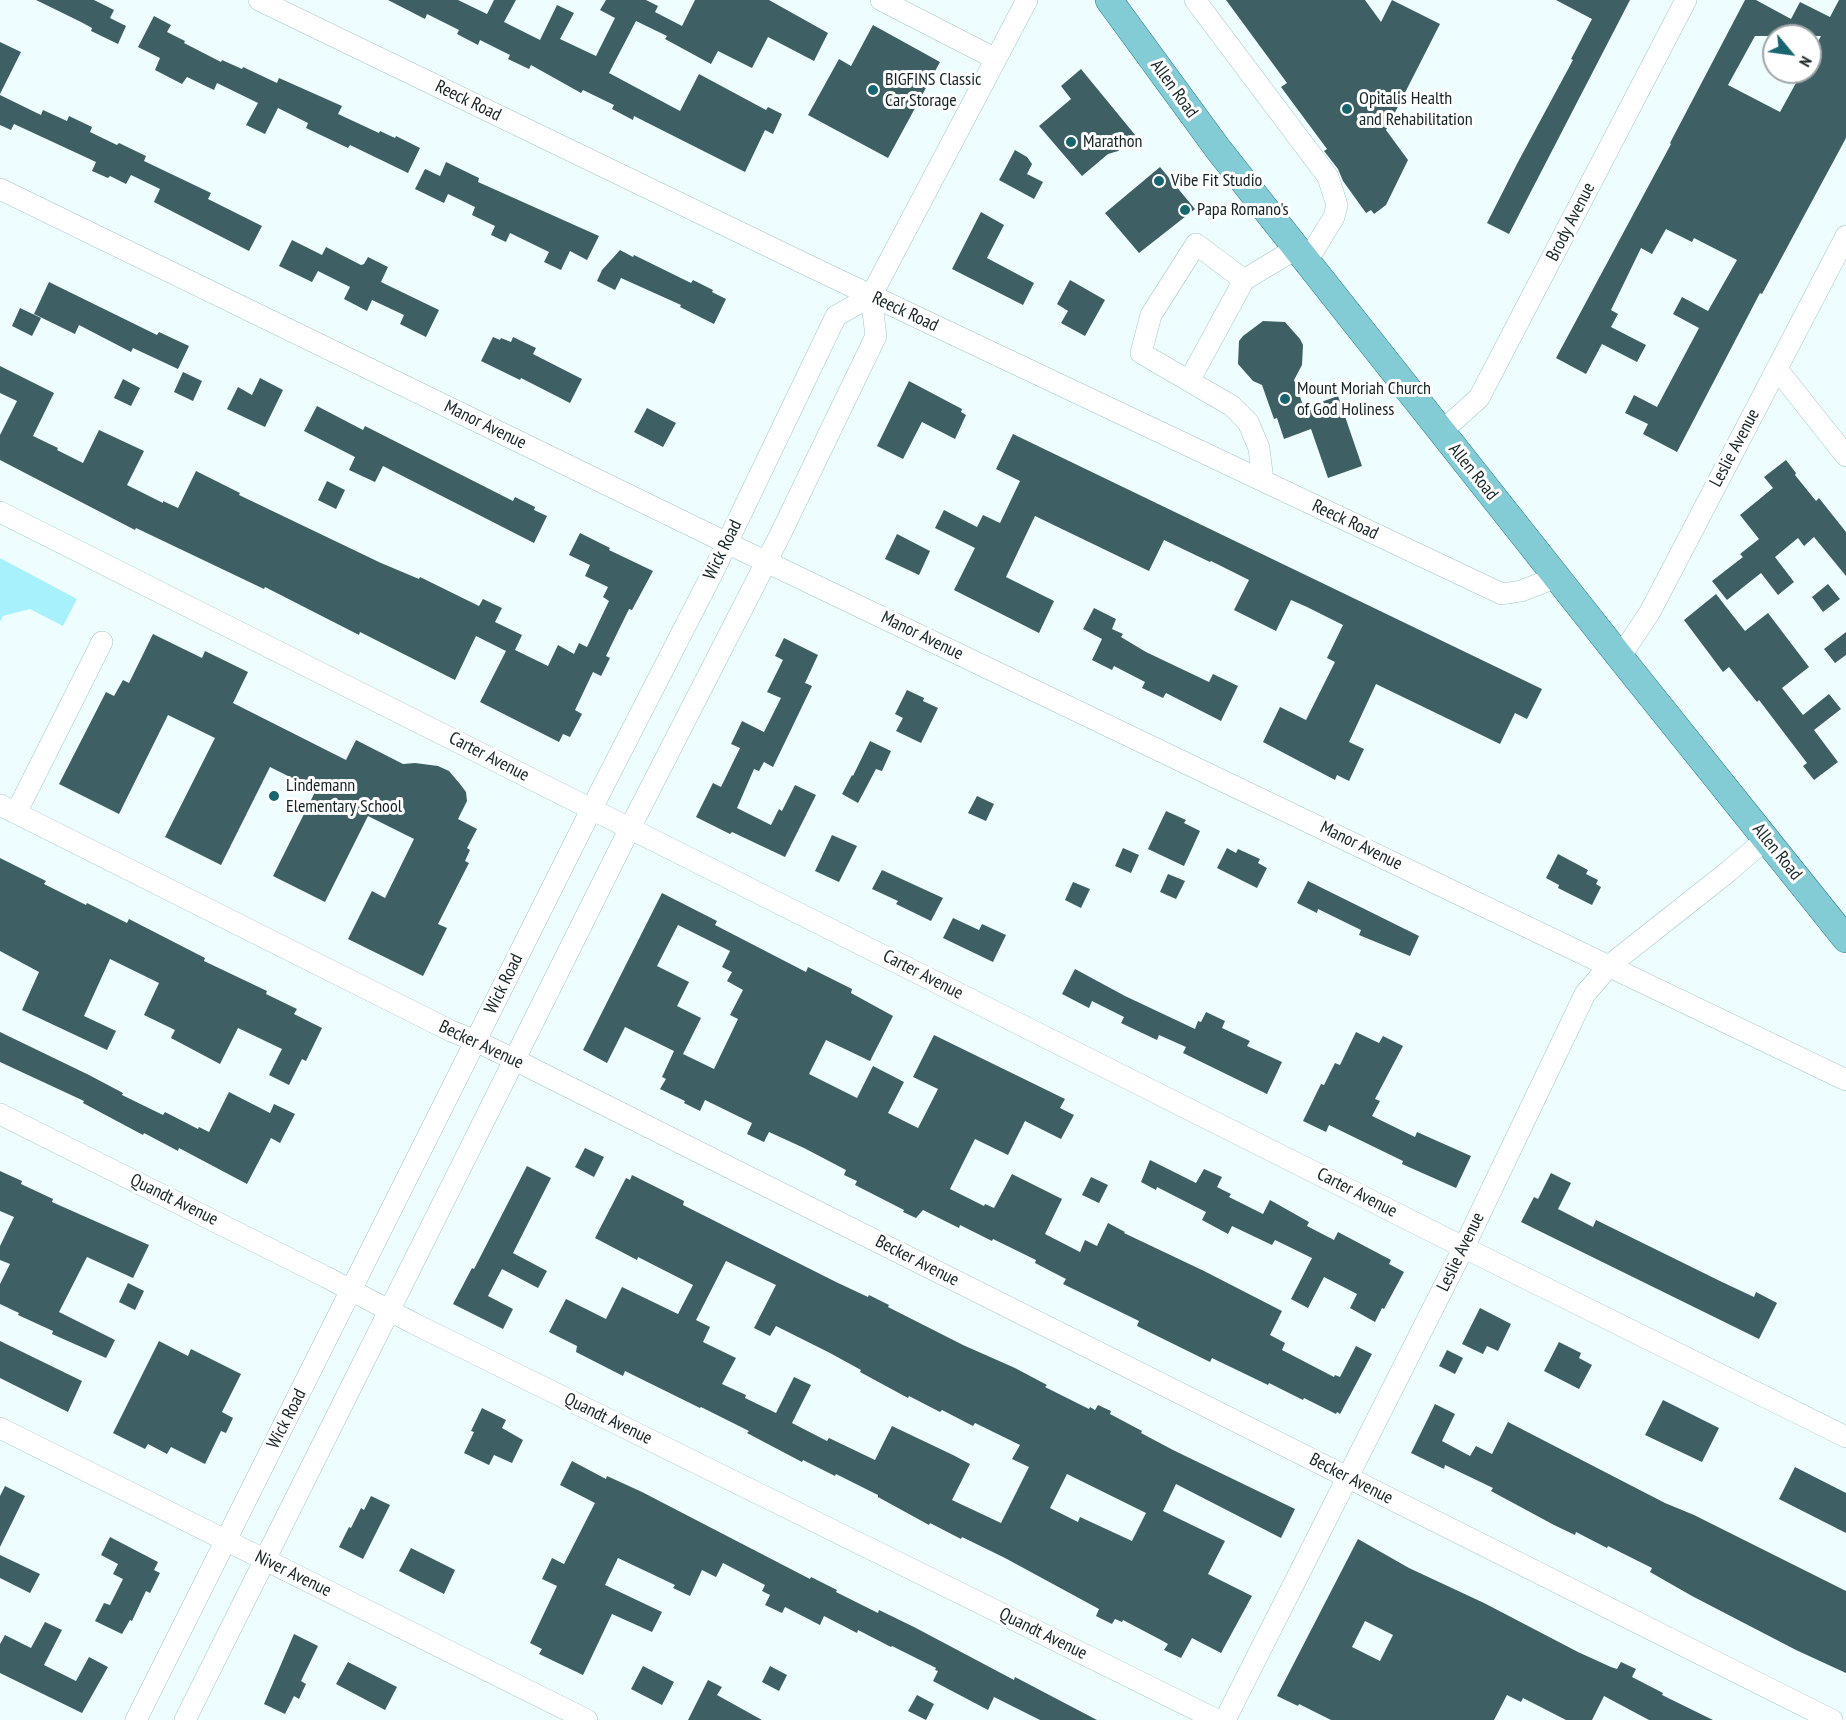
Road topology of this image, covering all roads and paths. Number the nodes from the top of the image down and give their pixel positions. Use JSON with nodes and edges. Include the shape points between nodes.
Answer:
{"nodes":[{"id":1,"x":259,"y":0,"type":"edge"},
{"id":2,"x":881,"y":0,"type":"edge"},
{"id":3,"x":1027,"y":0,"type":"edge"},
{"id":4,"x":1108,"y":0,"type":"edge"},
{"id":5,"x":1195,"y":0,"type":"edge"},
{"id":6,"x":1686,"y":0,"type":"edge"},
{"id":7,"x":996,"y":59,"type":"junction"},
{"id":8,"x":0,"y":189,"type":"edge"},
{"id":9,"x":1846,"y":236,"type":"edge"},
{"id":10,"x":1302,"y":254,"type":"junction"},
{"id":11,"x":1244,"y":280,"type":"junction"},
{"id":12,"x":871,"y":296,"type":"junction"},
{"id":13,"x":1777,"y":369,"type":"junction"},
{"id":14,"x":1189,"y":381,"type":"junction"},
{"id":15,"x":1441,"y":432,"type":"junction"},
{"id":16,"x":1846,"y":456,"type":"edge"},
{"id":17,"x":1263,"y":481,"type":"junction"},
{"id":18,"x":0,"y":512,"type":"edge"},
{"id":19,"x":727,"y":543,"type":"junction"},
{"id":20,"x":767,"y":562,"type":"junction"},
{"id":21,"x":1557,"y":577,"type":"junction"},
{"id":22,"x":102,"y":642,"type":"dead end"},
{"id":23,"x":1620,"y":657,"type":"junction"},
{"id":24,"x":592,"y":808,"type":"junction"},
{"id":25,"x":8,"y":809,"type":"edge"},
{"id":26,"x":630,"y":828,"type":"junction"},
{"id":27,"x":1766,"y":839,"type":"junction"},
{"id":28,"x":1846,"y":939,"type":"edge"},
{"id":29,"x":1610,"y":965,"type":"junction"},
{"id":30,"x":476,"y":1041,"type":"junction"},
{"id":31,"x":515,"y":1060,"type":"junction"},
{"id":32,"x":1846,"y":1080,"type":"edge"},
{"id":33,"x":0,"y":1114,"type":"edge"},
{"id":34,"x":1464,"y":1247,"type":"junction"},
{"id":35,"x":351,"y":1291,"type":"junction"},
{"id":36,"x":390,"y":1311,"type":"junction"},
{"id":37,"x":0,"y":1428,"type":"edge"},
{"id":38,"x":1846,"y":1437,"type":"edge"},
{"id":39,"x":1347,"y":1476,"type":"junction"},
{"id":40,"x":226,"y":1540,"type":"junction"},
{"id":41,"x":265,"y":1560,"type":"junction"},
{"id":42,"x":136,"y":1720,"type":"edge"},
{"id":43,"x":185,"y":1720,"type":"edge"},
{"id":44,"x":587,"y":1720,"type":"edge"},
{"id":45,"x":1217,"y":1720,"type":"edge"},
{"id":46,"x":1225,"y":1720,"type":"edge"},
{"id":47,"x":1832,"y":1720,"type":"edge"}],
"edges":[{"from":1,"to":12,"type":"street","name":"Reeck Road"},
{"from":2,"to":7,"type":"street"},
{"from":3,"to":7,"type":"street"},
{"from":4,"to":10,"type":"main road","name":"Allen Road","via":[[1218,149]]},
{"from":5,"to":10,"type":"street","via":[[1328,177],[1337,206],[1334,216]]},
{"from":6,"to":15,"type":"street","name":"Brody Avenue","via":[[1479,398]]},
{"from":7,"to":12,"type":"street"},
{"from":8,"to":19,"type":"street","name":"Manor Avenue"},
{"from":9,"to":13,"type":"street","name":"Leslie Avenue"},
{"from":10,"to":11,"type":"street"},
{"from":10,"to":15,"type":"main road","name":"Allen Road"},
{"from":11,"to":14,"type":"street"},
{"from":11,"to":14,"type":"street","via":[[1196,244],[1151,315],[1141,353]]},
{"from":12,"to":17,"type":"street","name":"Reeck Road"},
{"from":12,"to":19,"type":"street","name":"Wick Road","via":[[836,316]]},
{"from":12,"to":20,"type":"street","via":[[876,336]]},
{"from":13,"to":16,"type":"street"},
{"from":13,"to":23,"type":"street","name":"Leslie Avenue","via":[[1650,612]]},
{"from":14,"to":17,"type":"street","via":[[1232,406],[1248,422],[1259,448]]},
{"from":15,"to":21,"type":"main road","name":"Allen Road"},
{"from":17,"to":21,"type":"street","name":"Reeck Road","via":[[1502,594]]},
{"from":18,"to":24,"type":"street","name":"Carter Avenue"},
{"from":19,"to":20,"type":"street","name":"Manor Avenue"},
{"from":19,"to":24,"type":"street","name":"Wick Road"},
{"from":20,"to":26,"type":"street"},
{"from":20,"to":29,"type":"street","name":"Manor Avenue"},
{"from":21,"to":23,"type":"main road","name":"Allen Road"},
{"from":22,"to":25,"type":"street"},
{"from":23,"to":27,"type":"main road","name":"Allen Road"},
{"from":24,"to":26,"type":"street","name":"Carter Avenue"},
{"from":24,"to":30,"type":"street","name":"Wick Road"},
{"from":25,"to":30,"type":"street","name":"Becker Avenue"},
{"from":26,"to":31,"type":"street"},
{"from":26,"to":34,"type":"street","name":"Carter Avenue"},
{"from":27,"to":28,"type":"main road","name":"Allen Road"},
{"from":27,"to":29,"type":"street","name":"Leslie Avenue"},
{"from":29,"to":32,"type":"street","name":"Manor Avenue"},
{"from":29,"to":34,"type":"street","name":"Leslie Avenue","via":[[1585,994]]},
{"from":30,"to":31,"type":"street","name":"Becker Avenue"},
{"from":30,"to":35,"type":"street","name":"Wick Road"},
{"from":31,"to":36,"type":"street"},
{"from":31,"to":39,"type":"street","name":"Becker Avenue"},
{"from":33,"to":35,"type":"street","name":"Quandt Avenue"},
{"from":34,"to":38,"type":"street","name":"Carter Avenue"},
{"from":34,"to":39,"type":"street","name":"Leslie Avenue"},
{"from":35,"to":36,"type":"street","name":"Quandt Avenue"},
{"from":35,"to":40,"type":"street","name":"Wick Road"},
{"from":36,"to":41,"type":"street"},
{"from":36,"to":45,"type":"street","name":"Quandt Avenue"},
{"from":37,"to":40,"type":"street","name":"Niver Avenue"},
{"from":39,"to":46,"type":"street","name":"Leslie Avenue"},
{"from":39,"to":47,"type":"street","name":"Becker Avenue"},
{"from":40,"to":41,"type":"street","name":"Niver Avenue"},
{"from":40,"to":42,"type":"street","name":"Wick Road"},
{"from":41,"to":43,"type":"street"},
{"from":41,"to":44,"type":"street","name":"Niver Avenue"}]}
